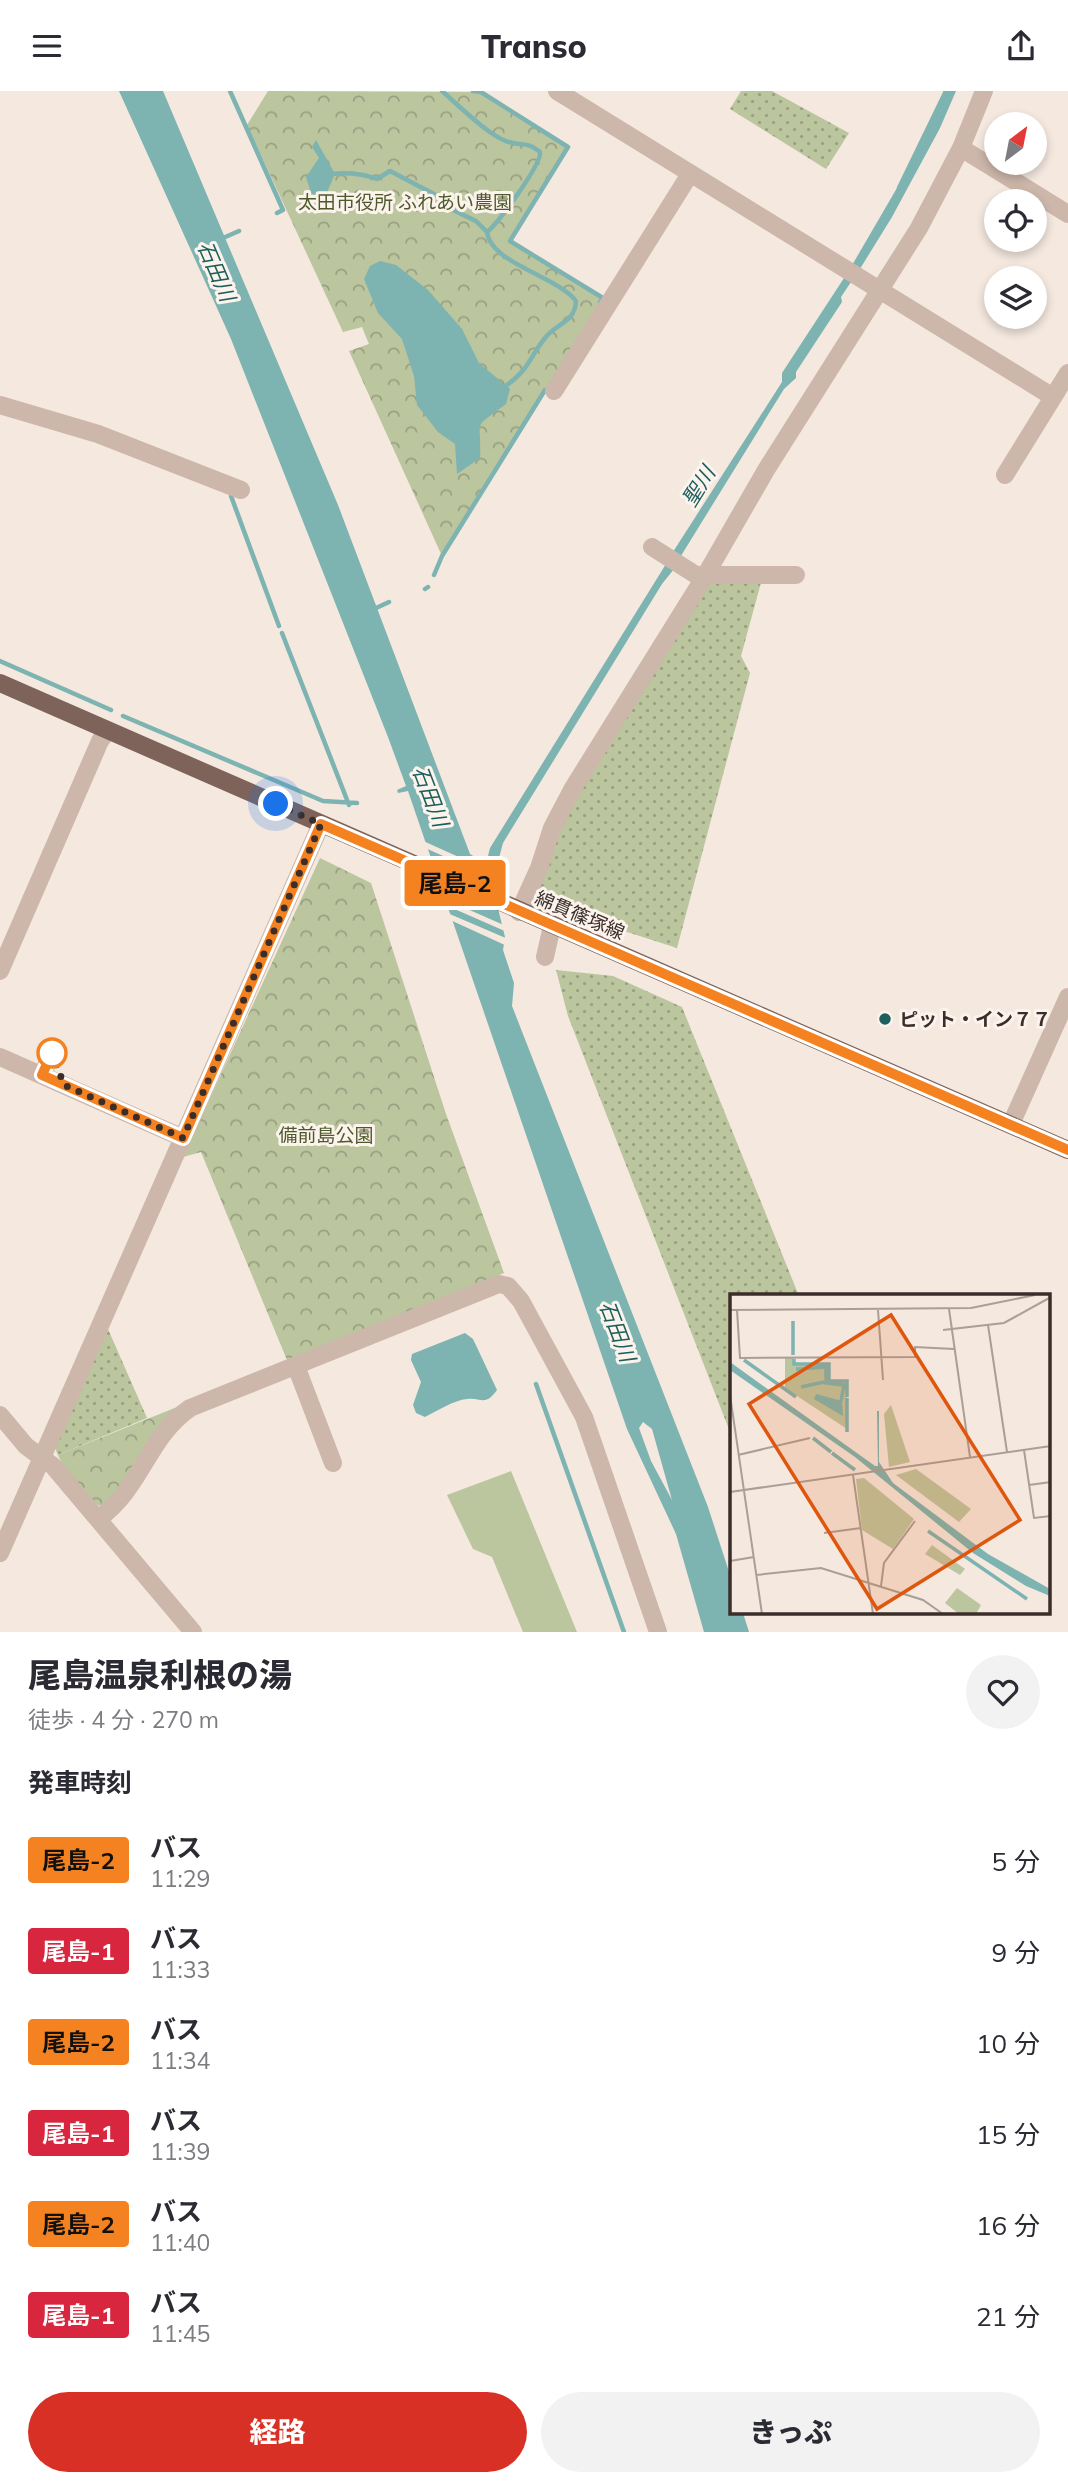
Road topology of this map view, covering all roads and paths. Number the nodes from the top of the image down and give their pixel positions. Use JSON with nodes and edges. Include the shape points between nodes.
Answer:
{"nodes":[{"id":1,"x":557,"y":91,"type":"edge"},
{"id":2,"x":984,"y":91,"type":"edge"},
{"id":3,"x":961,"y":148,"type":"junction"},
{"id":4,"x":690,"y":174,"type":"junction"},
{"id":5,"x":1068,"y":214,"type":"edge"},
{"id":6,"x":878,"y":289,"type":"junction"},
{"id":7,"x":1068,"y":373,"type":"edge"},
{"id":8,"x":554,"y":391,"type":"dead end"},
{"id":9,"x":1053,"y":397,"type":"junction"},
{"id":10,"x":0,"y":405,"type":"edge"},
{"id":11,"x":1006,"y":475,"type":"dead end"},
{"id":12,"x":241,"y":490,"type":"dead end"},
{"id":13,"x":652,"y":547,"type":"dead end"},
{"id":14,"x":796,"y":575,"type":"dead end"},
{"id":15,"x":701,"y":576,"type":"junction"},
{"id":16,"x":0,"y":683,"type":"edge"},
{"id":17,"x":107,"y":731,"type":"junction"},
{"id":18,"x":321,"y":824,"type":"junction"},
{"id":19,"x":516,"y":910,"type":"junction"},
{"id":20,"x":552,"y":926,"type":"junction"},
{"id":21,"x":545,"y":957,"type":"dead end"},
{"id":22,"x":0,"y":971,"type":"edge"},
{"id":23,"x":1068,"y":997,"type":"edge"},
{"id":24,"x":52,"y":1053,"type":"dead end"},
{"id":25,"x":0,"y":1057,"type":"edge"},
{"id":26,"x":42,"y":1075,"type":"junction"},
{"id":27,"x":1011,"y":1124,"type":"junction"},
{"id":28,"x":183,"y":1138,"type":"junction"},
{"id":29,"x":1068,"y":1150,"type":"edge"},
{"id":30,"x":296,"y":1366,"type":"junction"},
{"id":31,"x":0,"y":1415,"type":"edge"},
{"id":32,"x":43,"y":1457,"type":"junction"},
{"id":33,"x":333,"y":1462,"type":"dead end"},
{"id":34,"x":98,"y":1520,"type":"junction"},
{"id":35,"x":0,"y":1553,"type":"edge"},
{"id":36,"x":192,"y":1632,"type":"edge"},
{"id":37,"x":658,"y":1632,"type":"edge"}],
"edges":[{"from":1,"to":4,"type":"street"},
{"from":2,"to":3,"type":"street"},
{"from":3,"to":5,"type":"street"},
{"from":3,"to":6,"type":"street"},
{"from":4,"to":6,"type":"street"},
{"from":4,"to":8,"type":"street"},
{"from":6,"to":9,"type":"street"},
{"from":6,"to":15,"type":"street"},
{"from":7,"to":9,"type":"street"},
{"from":9,"to":11,"type":"street"},
{"from":10,"to":12,"type":"street","via":[[98,434]]},
{"from":13,"to":15,"type":"street"},
{"from":14,"to":15,"type":"street"},
{"from":15,"to":19,"type":"street","via":[[573,788]]},
{"from":16,"to":17,"type":"main road","name":"綿貫篠塚線"},
{"from":17,"to":18,"type":"main road","name":"綿貫篠塚線"},
{"from":17,"to":22,"type":"street"},
{"from":18,"to":19,"type":"main road","name":"綿貫篠塚線"},
{"from":18,"to":28,"type":"street"},
{"from":19,"to":20,"type":"main road","name":"綿貫篠塚線"},
{"from":20,"to":21,"type":"street"},
{"from":20,"to":27,"type":"main road","name":"綿貫篠塚線"},
{"from":23,"to":27,"type":"street"},
{"from":24,"to":26,"type":"street"},
{"from":25,"to":26,"type":"street"},
{"from":26,"to":28,"type":"street"},
{"from":27,"to":29,"type":"main road","name":"綿貫篠塚線"},
{"from":28,"to":32,"type":"street"},
{"from":30,"to":33,"type":"street"},
{"from":30,"to":34,"type":"street","via":[[190,1408],[178,1417],[155,1443],[133,1485]]},
{"from":30,"to":37,"type":"street","via":[[499,1284],[508,1286],[521,1301],[584,1417]]},
{"from":31,"to":32,"type":"street","via":[[26,1446]]},
{"from":32,"to":34,"type":"street"},
{"from":32,"to":35,"type":"street"},
{"from":34,"to":36,"type":"street"}]}
